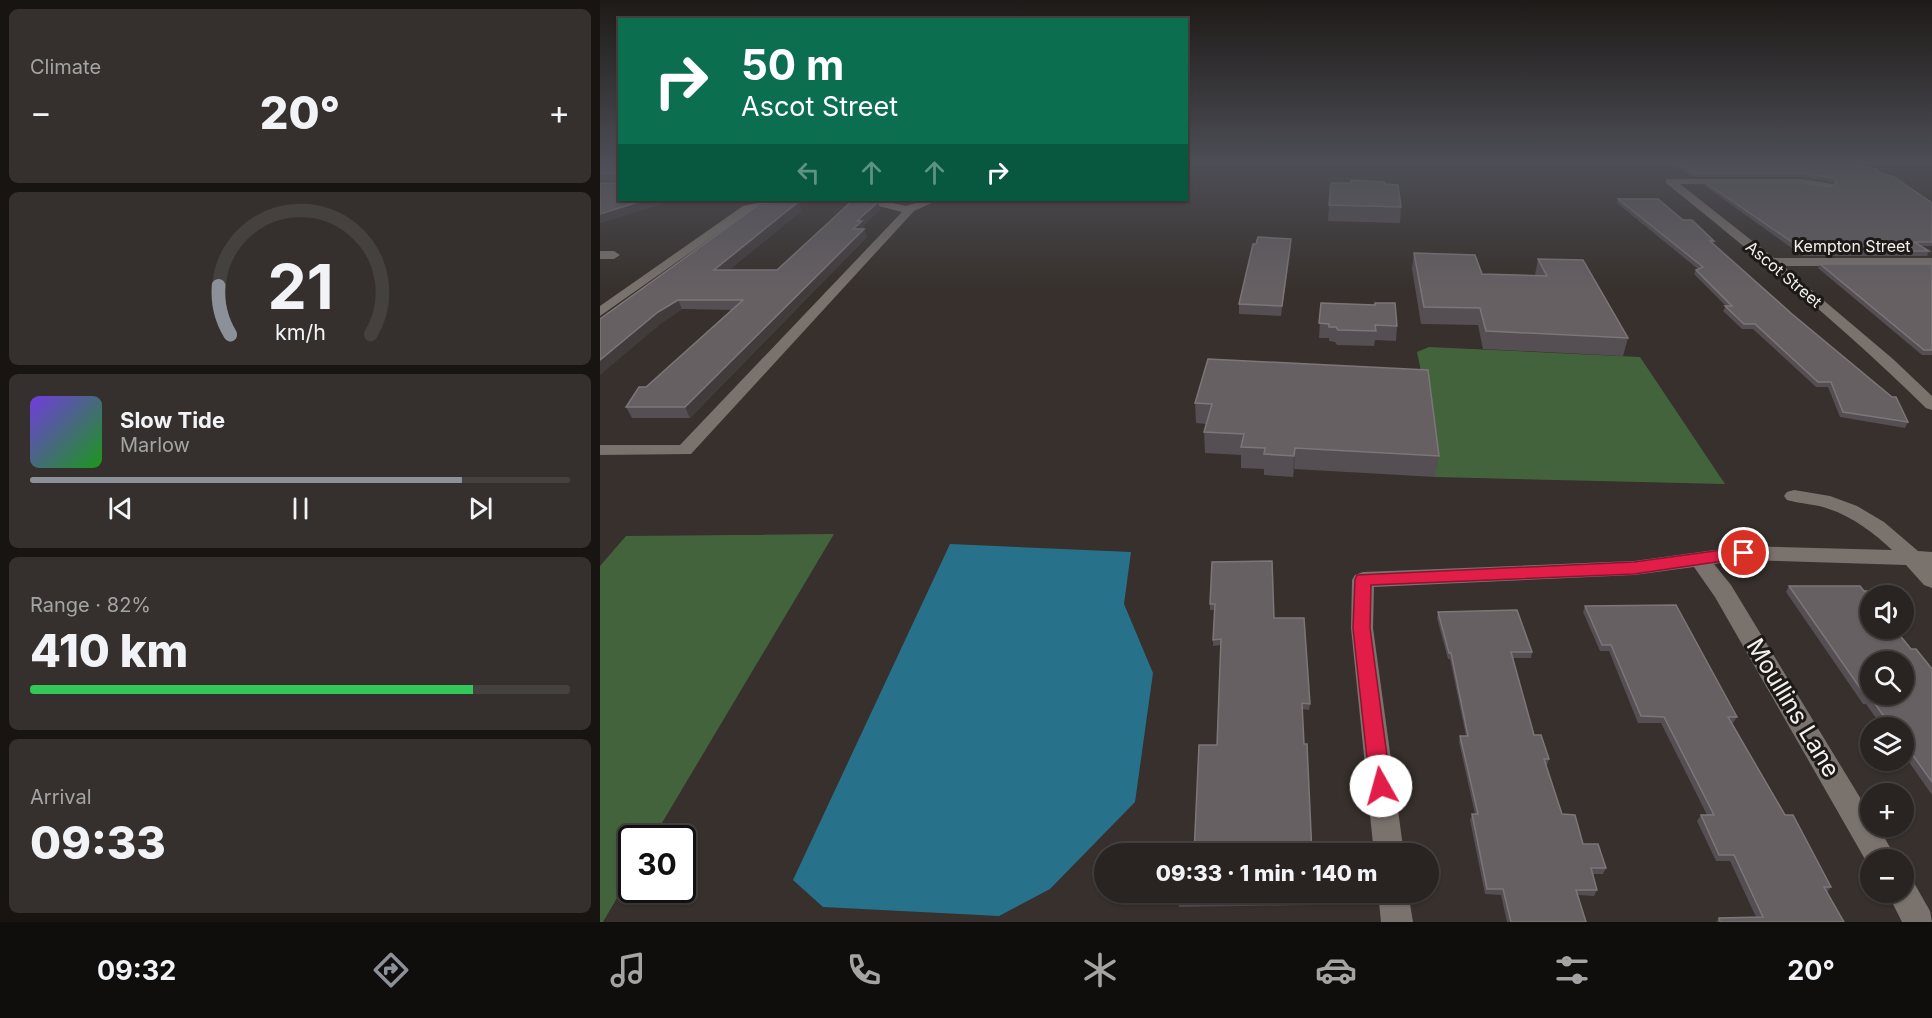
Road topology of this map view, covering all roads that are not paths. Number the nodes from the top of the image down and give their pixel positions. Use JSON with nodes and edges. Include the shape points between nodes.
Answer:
{"nodes":[{"id":1,"x":754,"y":205,"type":"edge"},
{"id":2,"x":889,"y":205,"type":"edge"},
{"id":3,"x":919,"y":205,"type":"edge"},
{"id":4,"x":1700,"y":205,"type":"edge"},
{"id":5,"x":906,"y":210,"type":"junction"},
{"id":6,"x":600,"y":255,"type":"edge"},
{"id":7,"x":614,"y":255,"type":"dead end"},
{"id":8,"x":1771,"y":262,"type":"junction"},
{"id":9,"x":1932,"y":262,"type":"edge"},
{"id":10,"x":600,"y":312,"type":"edge"},
{"id":11,"x":1932,"y":405,"type":"edge"},
{"id":12,"x":600,"y":450,"type":"edge"},
{"id":13,"x":1794,"y":496,"type":"dead end"},
{"id":14,"x":1699,"y":559,"type":"junction"},
{"id":15,"x":1922,"y":559,"type":"edge"},
{"id":16,"x":1932,"y":580,"type":"edge"},
{"id":17,"x":1388,"y":843,"type":"edge"},
{"id":18,"x":1875,"y":849,"type":"edge"},
{"id":19,"x":1394,"y":903,"type":"edge"},
{"id":20,"x":1908,"y":903,"type":"edge"},
{"id":21,"x":1397,"y":922,"type":"edge"},
{"id":22,"x":1919,"y":922,"type":"edge"}],
"edges":[{"from":1,"to":10,"type":"street"},
{"from":2,"to":5,"type":"street"},
{"from":3,"to":5,"type":"street"},
{"from":4,"to":8,"type":"street","name":"Ascot Street"},
{"from":5,"to":12,"type":"street","via":[[909,211],[685,450]]},
{"from":6,"to":7,"type":"street"},
{"from":8,"to":9,"type":"street","name":"Kempton Street"},
{"from":8,"to":11,"type":"street","name":"Ascot Street"},
{"from":13,"to":15,"type":"street","via":[[1833,503],[1861,515]]},
{"from":14,"to":15,"type":"street","via":[[1744,553]]},
{"from":14,"to":17,"type":"street","via":[[1562,573],[1363,580],[1362,628]]},
{"from":14,"to":18,"type":"street","name":"Moullins Lane","via":[[1723,591]]},
{"from":15,"to":16,"type":"street"},
{"from":19,"to":21,"type":"street"},
{"from":20,"to":22,"type":"street"}]}
